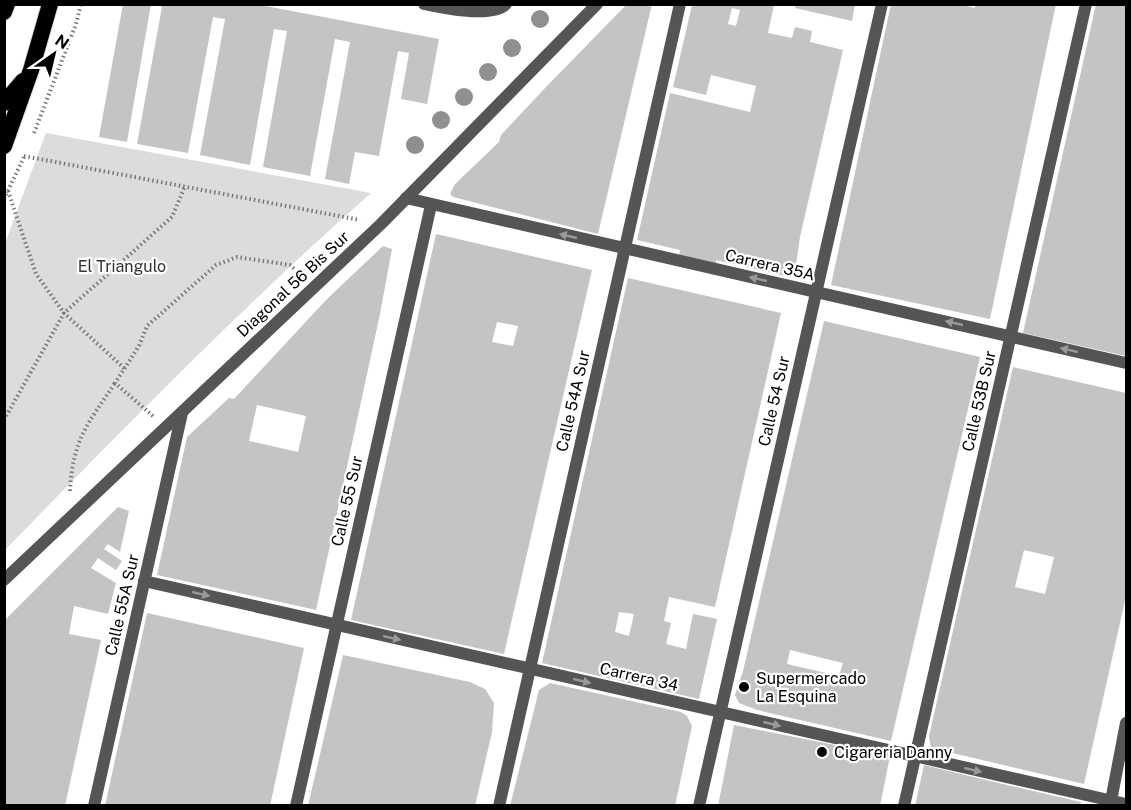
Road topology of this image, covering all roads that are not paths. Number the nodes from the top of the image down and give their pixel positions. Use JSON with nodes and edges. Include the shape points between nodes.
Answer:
{"nodes":[{"id":1,"x":7,"y":4,"type":"edge"},
{"id":2,"x":50,"y":4,"type":"edge"},
{"id":3,"x":424,"y":4,"type":"edge"},
{"id":4,"x":506,"y":4,"type":"edge"},
{"id":5,"x":597,"y":4,"type":"edge"},
{"id":6,"x":680,"y":4,"type":"edge"},
{"id":7,"x":882,"y":4,"type":"edge"},
{"id":8,"x":1086,"y":4,"type":"edge"},
{"id":9,"x":4,"y":12,"type":"edge"},
{"id":10,"x":32,"y":70,"type":"junction"},
{"id":11,"x":4,"y":104,"type":"edge"},
{"id":12,"x":4,"y":146,"type":"edge"},
{"id":13,"x":406,"y":198,"type":"junction"},
{"id":14,"x":431,"y":205,"type":"junction"},
{"id":15,"x":624,"y":249,"type":"junction"},
{"id":16,"x":815,"y":292,"type":"junction"},
{"id":17,"x":1011,"y":336,"type":"junction"},
{"id":18,"x":1126,"y":363,"type":"edge"},
{"id":19,"x":183,"y":412,"type":"junction"},
{"id":20,"x":4,"y":580,"type":"edge"},
{"id":21,"x":144,"y":581,"type":"junction"},
{"id":22,"x":336,"y":625,"type":"junction"},
{"id":23,"x":530,"y":669,"type":"junction"},
{"id":24,"x":720,"y":712,"type":"junction"},
{"id":25,"x":1126,"y":723,"type":"edge"},
{"id":26,"x":916,"y":757,"type":"junction"},
{"id":27,"x":1110,"y":803,"type":"edge"},
{"id":28,"x":1126,"y":804,"type":"edge"},
{"id":29,"x":94,"y":806,"type":"edge"},
{"id":30,"x":296,"y":806,"type":"edge"},
{"id":31,"x":499,"y":806,"type":"edge"},
{"id":32,"x":699,"y":806,"type":"edge"},
{"id":33,"x":904,"y":806,"type":"edge"}],
"edges":[{"from":1,"to":9,"type":"highway"},
{"from":2,"to":10,"type":"highway"},
{"from":3,"to":4,"type":"street","via":[[488,11],[500,10]]},
{"from":5,"to":13,"type":"street","name":"Diagonal 56 Bis Sur"},
{"from":6,"to":15,"type":"street","name":"Calle 54A Sur"},
{"from":7,"to":16,"type":"street","name":"Calle 54 Sur"},
{"from":8,"to":17,"type":"street","name":"Calle 53B Sur"},
{"from":10,"to":11,"type":"highway"},
{"from":10,"to":12,"type":"highway"},
{"from":13,"to":14,"type":"street","name":"Carrera 35A"},
{"from":13,"to":19,"type":"street","name":"Diagonal 56 Bis Sur"},
{"from":15,"to":14,"type":"street","name":"Carrera 35A","one_way":true},
{"from":14,"to":22,"type":"street","name":"Calle 55 Sur"},
{"from":16,"to":15,"type":"street","name":"Carrera 35A","one_way":true},
{"from":15,"to":23,"type":"street","name":"Calle 54A Sur"},
{"from":17,"to":16,"type":"street","name":"Carrera 35A","one_way":true},
{"from":16,"to":24,"type":"street","name":"Calle 54 Sur"},
{"from":18,"to":17,"type":"street","name":"Carrera 35A","one_way":true},
{"from":17,"to":26,"type":"street","name":"Calle 53B Sur"},
{"from":19,"to":20,"type":"street","name":"Diagonal 56 Bis Sur"},
{"from":19,"to":21,"type":"street","name":"Calle 55A Sur"},
{"from":21,"to":22,"type":"street","name":"Carrera 34","one_way":true},
{"from":21,"to":29,"type":"street","name":"Calle 55A Sur"},
{"from":22,"to":23,"type":"street","name":"Carrera 34","one_way":true},
{"from":22,"to":30,"type":"street","name":"Calle 55 Sur"},
{"from":23,"to":24,"type":"street","name":"Carrera 34","one_way":true},
{"from":23,"to":31,"type":"street","name":"Calle 54A Sur"},
{"from":24,"to":26,"type":"street","name":"Carrera 34","one_way":true},
{"from":24,"to":32,"type":"street","name":"Calle 54 Sur"},
{"from":25,"to":27,"type":"street"},
{"from":26,"to":27,"type":"street","name":"Carrera 34","one_way":true},
{"from":26,"to":33,"type":"street","name":"Calle 53B Sur"},
{"from":27,"to":28,"type":"street","name":"Carrera 34"}]}
